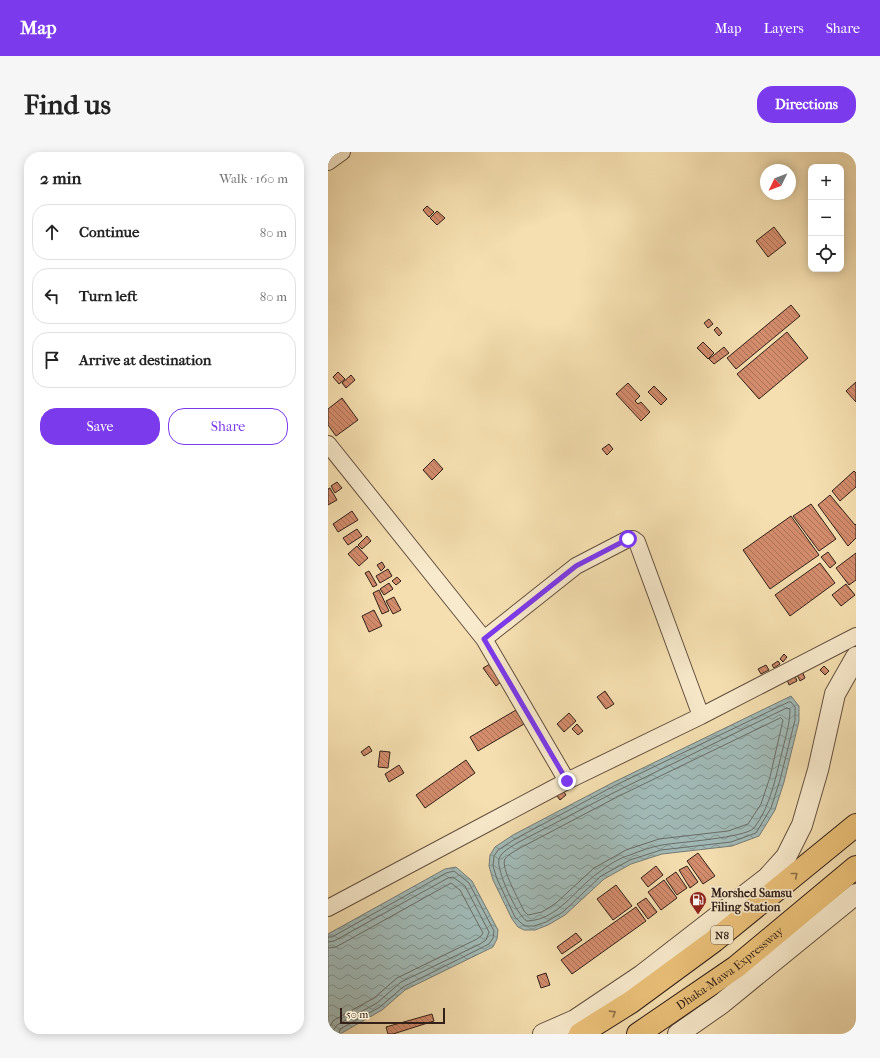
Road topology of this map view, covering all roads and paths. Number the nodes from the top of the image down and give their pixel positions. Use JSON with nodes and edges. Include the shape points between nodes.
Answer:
{"nodes":[{"id":1,"x":342,"y":152,"type":"edge"},
{"id":2,"x":328,"y":162,"type":"edge"},
{"id":3,"x":328,"y":444,"type":"edge"},
{"id":4,"x":856,"y":636,"type":"edge"},
{"id":5,"x":484,"y":639,"type":"junction"},
{"id":6,"x":856,"y":657,"type":"edge"},
{"id":7,"x":701,"y":716,"type":"junction"},
{"id":8,"x":567,"y":781,"type":"junction"},
{"id":9,"x":856,"y":825,"type":"edge"},
{"id":10,"x":856,"y":867,"type":"edge"},
{"id":11,"x":856,"y":894,"type":"edge"},
{"id":12,"x":328,"y":908,"type":"edge"},
{"id":13,"x":544,"y":1034,"type":"edge"},
{"id":14,"x":580,"y":1034,"type":"edge"},
{"id":15,"x":638,"y":1034,"type":"edge"},
{"id":16,"x":678,"y":1034,"type":"edge"}],
"edges":[{"from":1,"to":2,"type":"street"},
{"from":3,"to":5,"type":"street"},
{"from":4,"to":7,"type":"street"},
{"from":5,"to":7,"type":"street","via":[[576,566],[628,539],[633,539],[637,542]]},
{"from":5,"to":8,"type":"street"},
{"from":6,"to":13,"type":"street","via":[[835,694],[818,770],[802,825],[786,857],[768,878],[642,975],[576,1020]]},
{"from":7,"to":8,"type":"street"},
{"from":8,"to":12,"type":"street"},
{"from":14,"to":9,"type":"highway","number":"N8","one_way":true,"via":[[631,1002],[714,941]]},
{"from":10,"to":15,"type":"highway","name":"Dhaka-Mawa Expressway","via":[[736,967]]},
{"from":11,"to":16,"type":"street","via":[[721,1004]]}]}
